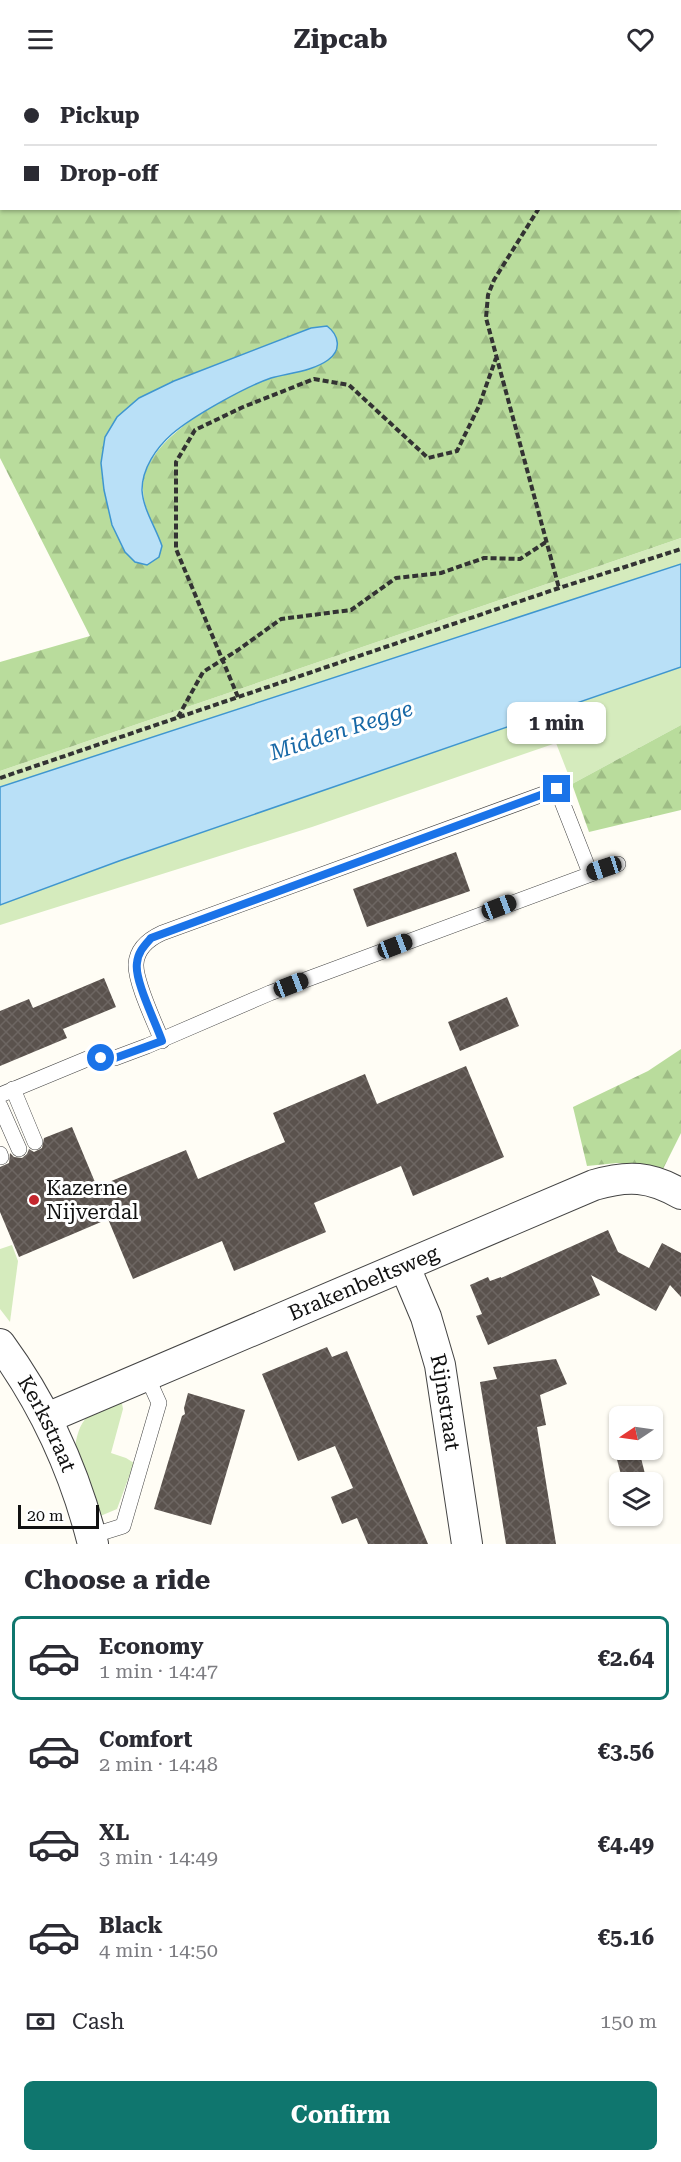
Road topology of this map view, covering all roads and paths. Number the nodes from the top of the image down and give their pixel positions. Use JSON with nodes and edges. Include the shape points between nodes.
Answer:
{"nodes":[{"id":1,"x":538,"y":210,"type":"edge"},
{"id":2,"x":496,"y":358,"type":"junction"},
{"id":3,"x":546,"y":542,"type":"junction"},
{"id":4,"x":681,"y":549,"type":"edge"},
{"id":5,"x":559,"y":588,"type":"junction"},
{"id":6,"x":221,"y":660,"type":"junction"},
{"id":7,"x":238,"y":697,"type":"junction"},
{"id":8,"x":178,"y":717,"type":"junction"},
{"id":9,"x":0,"y":778,"type":"edge"},
{"id":10,"x":618,"y":864,"type":"dead end"},
{"id":11,"x":590,"y":873,"type":"junction"},
{"id":12,"x":162,"y":1041,"type":"junction"},
{"id":13,"x":7,"y":1092,"type":"edge"},
{"id":14,"x":0,"y":1106,"type":"edge"},
{"id":15,"x":35,"y":1142,"type":"dead end"},
{"id":16,"x":19,"y":1149,"type":"dead end"},
{"id":17,"x":681,"y":1194,"type":"edge"},
{"id":18,"x":405,"y":1267,"type":"junction"},
{"id":19,"x":0,"y":1344,"type":"edge"},
{"id":20,"x":146,"y":1374,"type":"junction"},
{"id":21,"x":47,"y":1418,"type":"junction"},
{"id":22,"x":92,"y":1540,"type":"edge"},
{"id":23,"x":467,"y":1544,"type":"edge"}],
"edges":[{"from":1,"to":2,"type":"path","via":[[488,295],[486,318]]},
{"from":2,"to":3,"type":"path"},
{"from":2,"to":6,"type":"path","via":[[457,451],[428,458],[349,385],[314,379],[195,430],[176,462],[177,549]]},
{"from":3,"to":5,"type":"path"},
{"from":3,"to":6,"type":"path","via":[[520,559],[484,558],[441,573],[396,578],[351,610],[281,619]]},
{"from":4,"to":5,"type":"path"},
{"from":5,"to":7,"type":"path"},
{"from":6,"to":7,"type":"path"},
{"from":6,"to":8,"type":"path","via":[[203,672]]},
{"from":7,"to":8,"type":"path"},
{"from":8,"to":9,"type":"path"},
{"from":10,"to":11,"type":"lane"},
{"from":11,"to":12,"type":"lane","via":[[270,993]]},
{"from":11,"to":12,"type":"lane","via":[[557,789],[162,933],[142,948],[136,964]]},
{"from":12,"to":13,"type":"lane","via":[[115,1058],[87,1059]]},
{"from":13,"to":15,"type":"lane"},
{"from":14,"to":16,"type":"lane"},
{"from":17,"to":18,"type":"street","name":"Brakenbeltsweg","via":[[652,1180],[612,1180]]},
{"from":18,"to":20,"type":"street","name":"Brakenbeltsweg"},
{"from":18,"to":23,"type":"street","name":"Rijnstraat","via":[[437,1354]]},
{"from":19,"to":21,"type":"street","name":"Kerkstraat"},
{"from":20,"to":21,"type":"street","name":"Brakenbeltsweg"},
{"from":20,"to":22,"type":"lane","via":[[159,1403],[123,1526]]},
{"from":21,"to":22,"type":"street","name":"Kerkstraat"}]}
